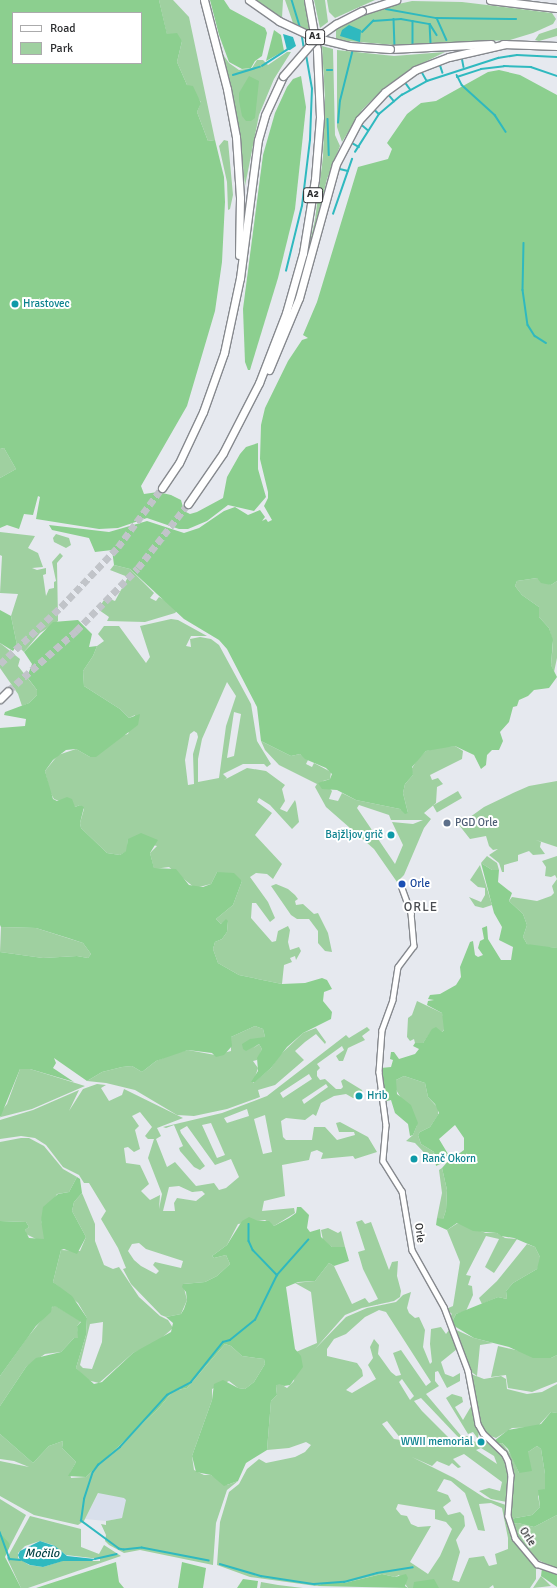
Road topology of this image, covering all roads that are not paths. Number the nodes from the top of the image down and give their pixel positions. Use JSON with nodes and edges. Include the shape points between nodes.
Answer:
{"nodes":[{"id":1,"x":204,"y":0,"type":"edge"},
{"id":2,"x":249,"y":0,"type":"edge"},
{"id":3,"x":308,"y":0,"type":"edge"},
{"id":4,"x":396,"y":0,"type":"edge"},
{"id":5,"x":490,"y":0,"type":"edge"},
{"id":6,"x":502,"y":0,"type":"edge"},
{"id":7,"x":557,"y":8,"type":"edge"},
{"id":8,"x":506,"y":44,"type":"junction"},
{"id":9,"x":557,"y":46,"type":"edge"},
{"id":10,"x":236,"y":302,"type":"junction"},
{"id":11,"x":259,"y":383,"type":"junction"},
{"id":12,"x":162,"y":488,"type":"tunnel mouth"},
{"id":13,"x":188,"y":504,"type":"tunnel mouth"},
{"id":14,"x":8,"y":691,"type":"tunnel mouth"},
{"id":15,"x":0,"y":699,"type":"edge"},
{"id":16,"x":402,"y":888,"type":"dead end"},
{"id":17,"x":557,"y":1571,"type":"edge"}],
"edges":[{"from":1,"to":10,"type":"highway","via":[[228,95],[238,150],[240,231]]},
{"from":2,"to":8,"type":"highway","number":"A1","bridge":true,"via":[[279,21],[313,37],[349,46],[390,49]]},
{"from":3,"to":11,"type":"highway","number":"A2","via":[[316,38],[320,80],[315,179],[308,229],[294,285]]},
{"from":4,"to":10,"type":"highway","bridge":true,"via":[[362,11],[336,24],[315,39],[283,76],[265,115],[258,140]]},
{"from":5,"to":6,"type":"highway"},
{"from":6,"to":7,"type":"highway"},
{"from":8,"to":9,"type":"highway","number":"A1"},
{"from":8,"to":11,"type":"highway","via":[[450,56],[415,70],[385,92],[359,120],[336,164],[294,313],[274,361]]},
{"from":10,"to":12,"type":"highway","via":[[224,353],[203,412],[179,463]]},
{"from":11,"to":13,"type":"highway","number":"A2","via":[[223,453]]},
{"from":14,"to":15,"type":"highway"},
{"from":16,"to":17,"type":"street","name":"Orle","via":[[412,917],[414,946],[398,966],[394,1000],[382,1030],[379,1072],[386,1125],[383,1161],[402,1191],[412,1250],[444,1307],[468,1371],[478,1424],[508,1461],[511,1475],[509,1524],[515,1538],[537,1564]]}]}
